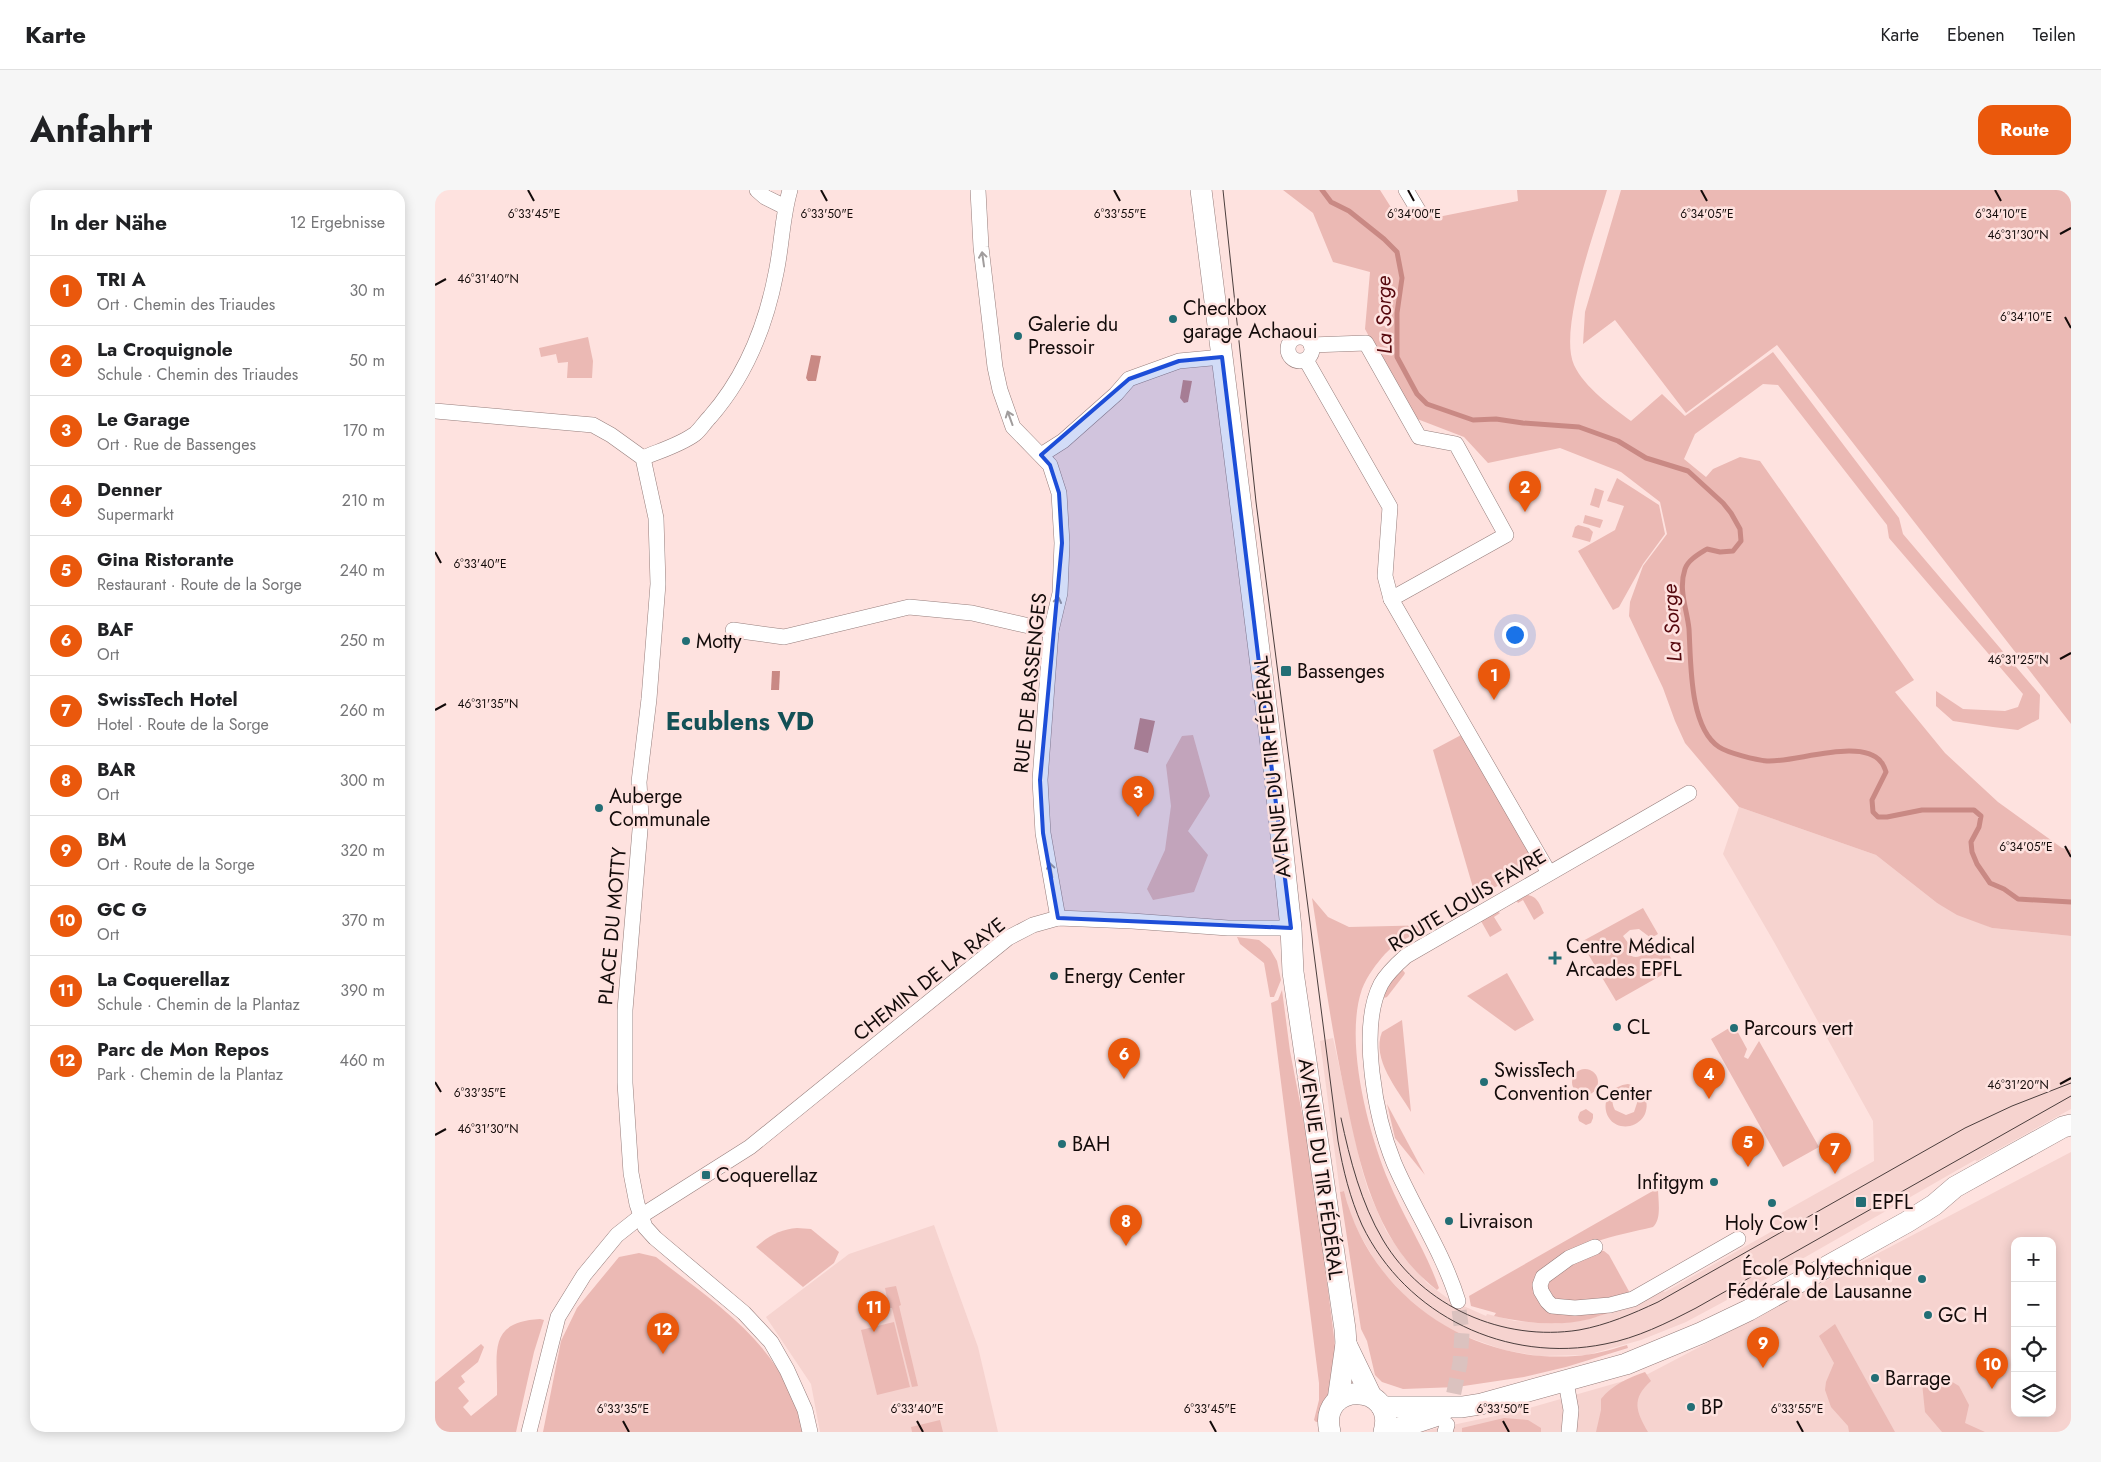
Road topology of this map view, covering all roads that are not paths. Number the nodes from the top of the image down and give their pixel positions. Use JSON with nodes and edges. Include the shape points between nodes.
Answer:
{"nodes":[{"id":1,"x":757,"y":190,"type":"edge"},
{"id":2,"x":790,"y":190,"type":"edge"},
{"id":3,"x":978,"y":190,"type":"edge"},
{"id":4,"x":1201,"y":190,"type":"edge"},
{"id":5,"x":1406,"y":190,"type":"edge"},
{"id":6,"x":785,"y":207,"type":"junction"},
{"id":7,"x":1418,"y":210,"type":"dead end"},
{"id":8,"x":1311,"y":345,"type":"junction"},
{"id":9,"x":1222,"y":356,"type":"junction"},
{"id":10,"x":1306,"y":360,"type":"junction"},
{"id":11,"x":435,"y":411,"type":"edge"},
{"id":12,"x":1041,"y":455,"type":"junction"},
{"id":13,"x":643,"y":458,"type":"junction"},
{"id":14,"x":1393,"y":602,"type":"junction"},
{"id":15,"x":733,"y":630,"type":"dead end"},
{"id":16,"x":1051,"y":631,"type":"junction"},
{"id":17,"x":1689,"y":793,"type":"dead end"},
{"id":18,"x":1549,"y":873,"type":"junction"},
{"id":19,"x":1058,"y":918,"type":"junction"},
{"id":20,"x":1291,"y":928,"type":"junction"},
{"id":21,"x":2071,"y":1125,"type":"edge"},
{"id":22,"x":2071,"y":1133,"type":"edge"},
{"id":23,"x":1934,"y":1205,"type":"junction"},
{"id":24,"x":641,"y":1216,"type":"junction"},
{"id":25,"x":1738,"y":1239,"type":"dead end"},
{"id":26,"x":1595,"y":1247,"type":"dead end"},
{"id":27,"x":1458,"y":1301,"type":"tunnel mouth"},
{"id":28,"x":1346,"y":1344,"type":"junction"},
{"id":29,"x":1566,"y":1382,"type":"junction"},
{"id":30,"x":1339,"y":1400,"type":"junction"},
{"id":31,"x":1377,"y":1402,"type":"junction"},
{"id":32,"x":1462,"y":1407,"type":"junction"},
{"id":33,"x":529,"y":1432,"type":"edge"},
{"id":34,"x":810,"y":1432,"type":"edge"},
{"id":35,"x":1330,"y":1432,"type":"edge"},
{"id":36,"x":1386,"y":1432,"type":"edge"},
{"id":37,"x":1569,"y":1432,"type":"edge"}],
"edges":[{"from":1,"to":6,"type":"street"},
{"from":2,"to":6,"type":"street"},
{"from":12,"to":3,"type":"street","name":"RUE DE BASSENGES","one_way":true,"via":[[1013,427],[1000,390],[979,230]]},
{"from":4,"to":9,"type":"main road","name":"AVENUE DU TIR FÉDÉRAL"},
{"from":5,"to":7,"type":"street"},
{"from":6,"to":13,"type":"street","via":[[777,272],[767,310],[739,376],[719,407],[695,434]]},
{"from":8,"to":10,"type":"street","via":[[1311,355]]},
{"from":8,"to":10,"type":"street","via":[[1300,338],[1289,346],[1291,357],[1298,361]]},
{"from":8,"to":14,"type":"street","via":[[1366,343],[1419,437],[1456,444],[1506,535]]},
{"from":9,"to":12,"type":"street","via":[[1179,361],[1129,379],[1069,435]]},
{"from":9,"to":20,"type":"main road","name":"AVENUE DU TIR FÉDÉRAL"},
{"from":10,"to":14,"type":"street","via":[[1390,506],[1385,576]]},
{"from":11,"to":13,"type":"street","via":[[593,425]]},
{"from":16,"to":12,"type":"street","name":"RUE DE BASSENGES","one_way":true,"via":[[1060,593],[1062,543],[1059,493],[1050,465]]},
{"from":13,"to":24,"type":"street","name":"PLACE DU MOTTY","via":[[656,518],[658,584],[639,782],[641,818],[625,1010],[625,1083],[631,1173]]},
{"from":14,"to":18,"type":"street"},
{"from":15,"to":16,"type":"street","via":[[785,637],[909,606],[972,613]]},
{"from":19,"to":16,"type":"street","name":"RUE DE BASSENGES","one_way":true,"via":[[1043,834],[1040,780]]},
{"from":17,"to":18,"type":"street","name":"ROUTE LOUIS FAVRE"},
{"from":18,"to":27,"type":"street","name":"ROUTE LOUIS FAVRE","via":[[1406,956],[1391,969],[1375,997],[1370,1022],[1371,1051],[1374,1089],[1383,1130],[1394,1162],[1437,1247]]},
{"from":19,"to":20,"type":"street","name":"CHEMIN DE LA RAYE","via":[[1228,928]]},
{"from":19,"to":24,"type":"street","name":"CHEMIN DE LA RAYE","via":[[1033,925],[1009,938],[750,1147]]},
{"from":20,"to":28,"type":"main road","name":"AVENUE DU TIR FÉDÉRAL","via":[[1293,972]]},
{"from":21,"to":23,"type":"main road","via":[[1955,1188]]},
{"from":22,"to":23,"type":"main road","via":[[1963,1197]]},
{"from":23,"to":29,"type":"main road","via":[[1749,1310],[1626,1364]]},
{"from":24,"to":33,"type":"street","name":"CHEMIN DE LA RAYE","via":[[617,1235],[584,1275],[558,1317]]},
{"from":24,"to":34,"type":"street","name":"PLACE DU MOTTY","via":[[645,1227],[655,1238],[744,1313],[771,1342],[805,1410]]},
{"from":25,"to":26,"type":"street","via":[[1633,1299],[1610,1305],[1552,1306],[1540,1288],[1543,1277],[1569,1258]]},
{"from":28,"to":30,"type":"main road","name":"AVENUE DU TIR FÉDÉRAL"},
{"from":28,"to":31,"type":"main road","name":"AVENUE DU TIR FÉDÉRAL"},
{"from":29,"to":32,"type":"main road"},
{"from":29,"to":37,"type":"street","via":[[1571,1410]]},
{"from":30,"to":31,"type":"main road","via":[[1358,1393]]},
{"from":30,"to":35,"type":"main road","name":"AVENUE DU TIR FÉDÉRAL","via":[[1330,1411]]},
{"from":31,"to":32,"type":"main road"},
{"from":31,"to":36,"type":"main road","via":[[1386,1420]]},
{"from":32,"to":36,"type":"main road"}]}
